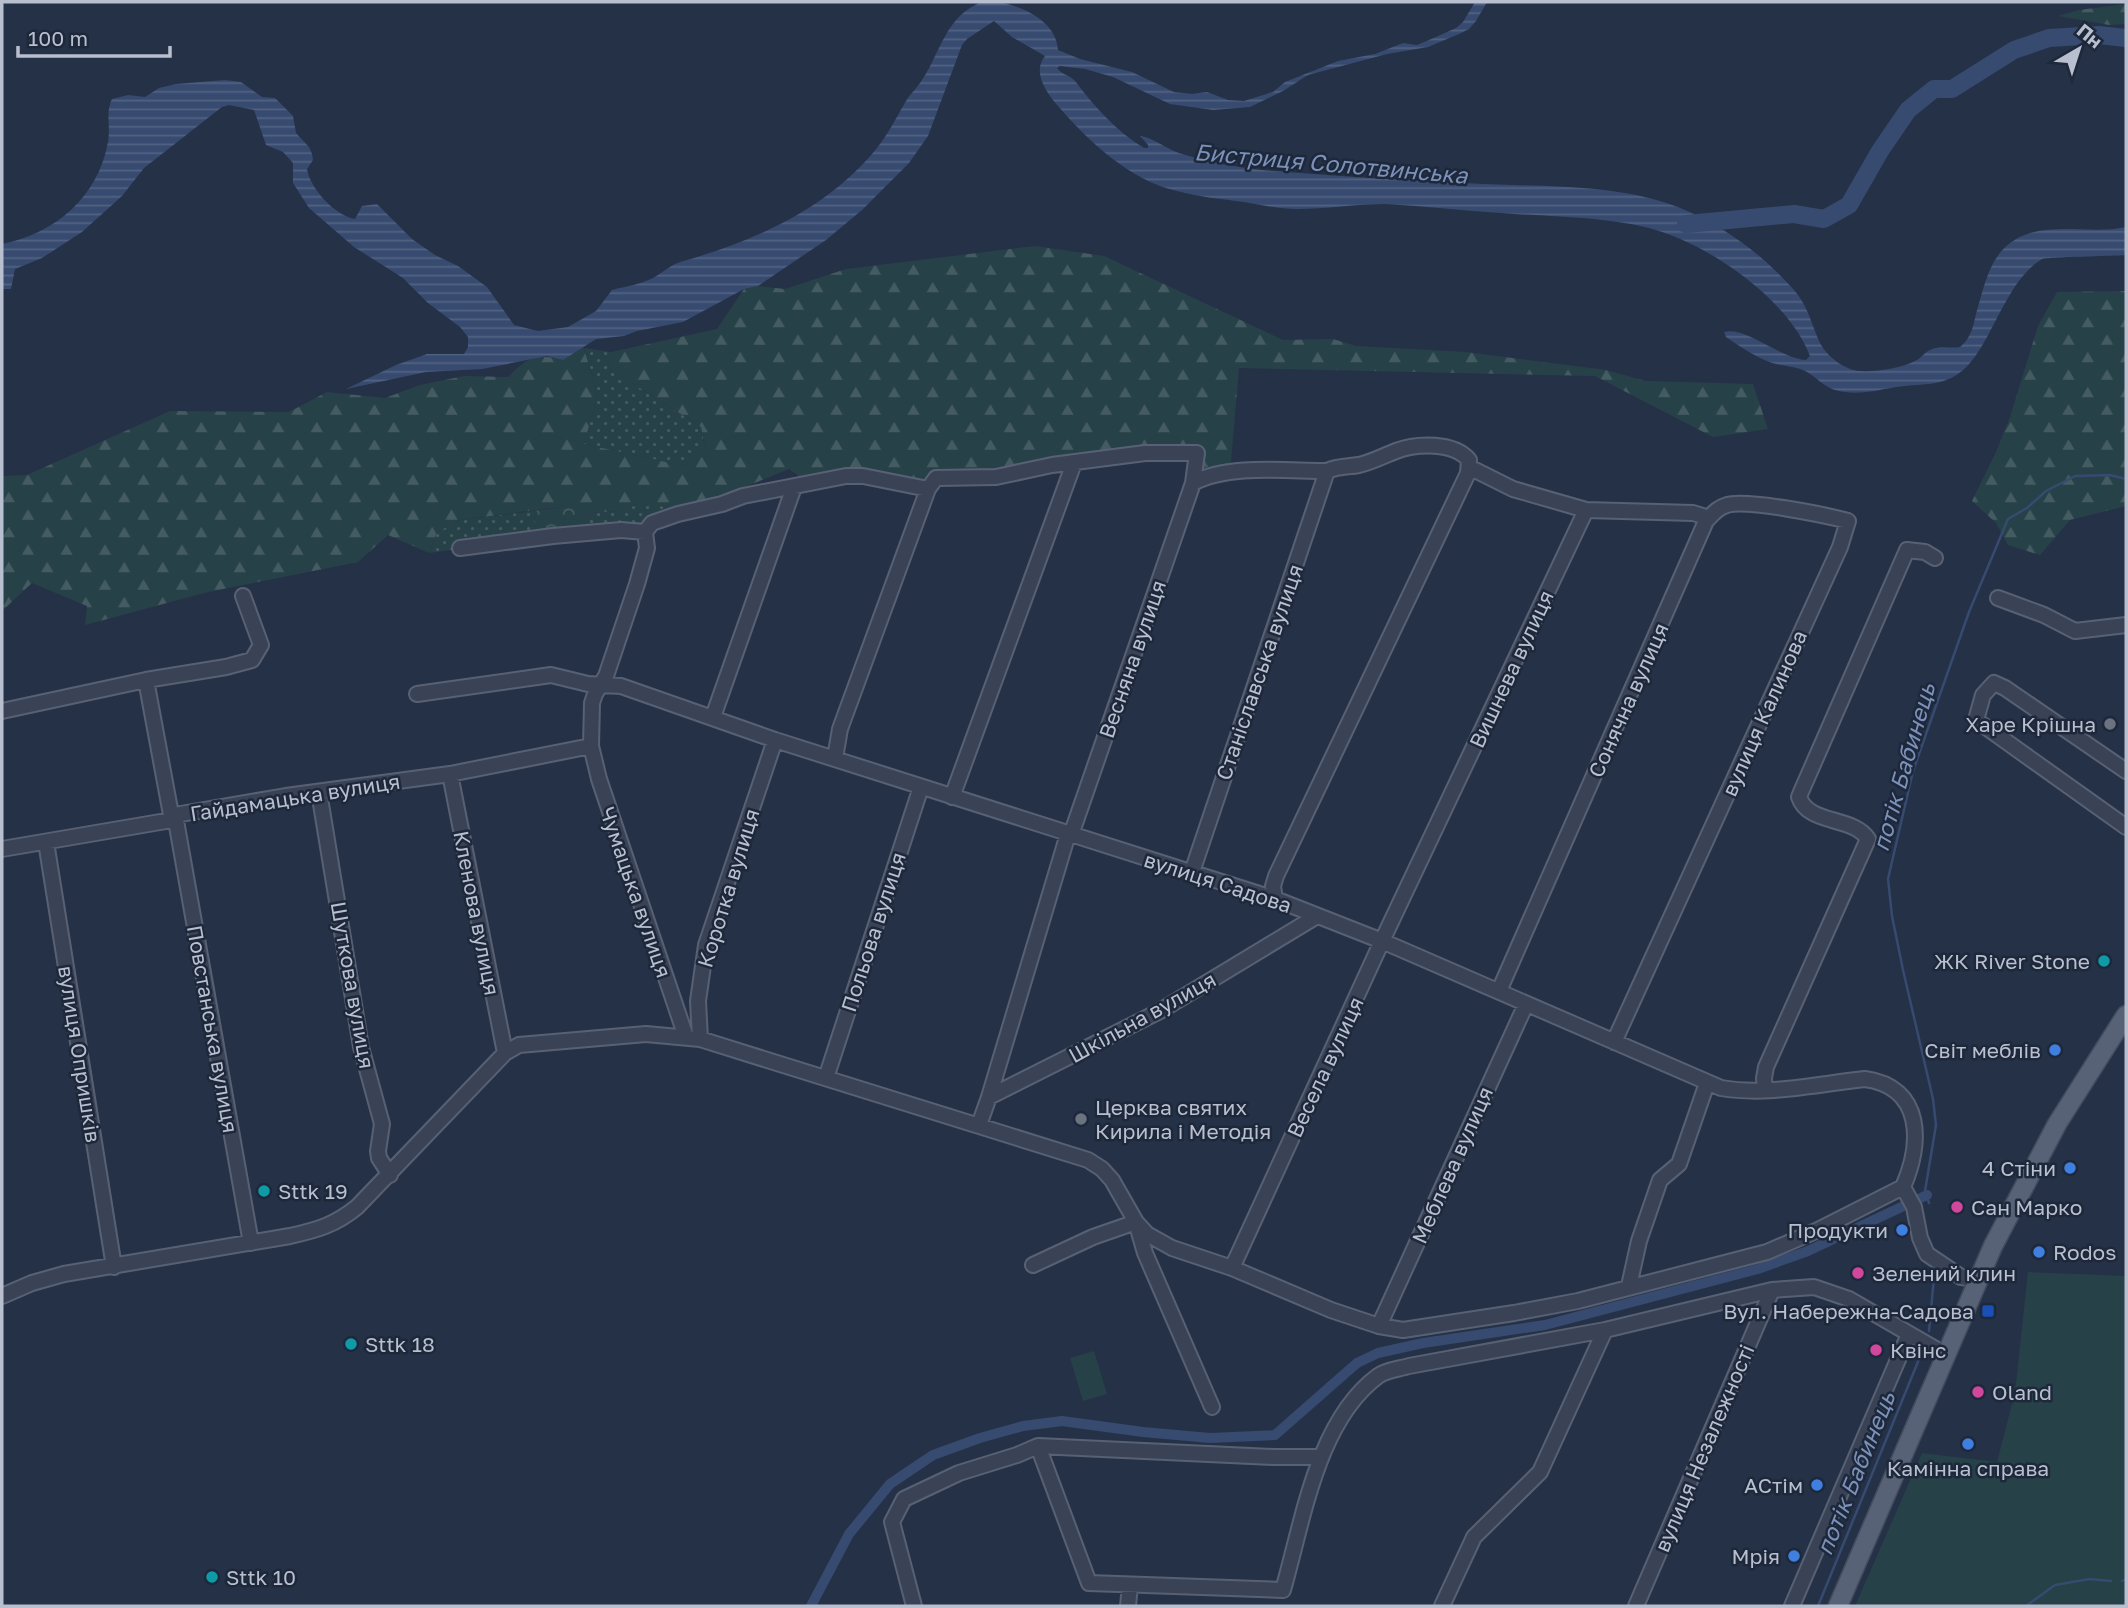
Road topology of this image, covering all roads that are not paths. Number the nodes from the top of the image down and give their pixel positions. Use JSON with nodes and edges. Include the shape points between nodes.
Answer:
{"nodes":[{"id":1,"x":1074,"y":463,"type":"junction"},
{"id":2,"x":1327,"y":471,"type":"junction"},
{"id":3,"x":1468,"y":473,"type":"junction"},
{"id":4,"x":1193,"y":483,"type":"junction"},
{"id":5,"x":794,"y":487,"type":"junction"},
{"id":6,"x":928,"y":489,"type":"junction"},
{"id":7,"x":1586,"y":510,"type":"junction"},
{"id":8,"x":1706,"y":522,"type":"junction"},
{"id":9,"x":645,"y":532,"type":"junction"},
{"id":10,"x":460,"y":548,"type":"dead end"},
{"id":11,"x":1935,"y":558,"type":"dead end"},
{"id":12,"x":243,"y":596,"type":"dead end"},
{"id":13,"x":1998,"y":598,"type":"dead end"},
{"id":14,"x":2126,"y":625,"type":"edge"},
{"id":15,"x":146,"y":680,"type":"junction"},
{"id":16,"x":601,"y":685,"type":"junction"},
{"id":17,"x":417,"y":694,"type":"dead end"},
{"id":18,"x":2,"y":711,"type":"edge"},
{"id":19,"x":713,"y":717,"type":"junction"},
{"id":20,"x":775,"y":740,"type":"junction"},
{"id":21,"x":591,"y":746,"type":"junction"},
{"id":22,"x":835,"y":758,"type":"junction"},
{"id":23,"x":2126,"y":771,"type":"edge"},
{"id":24,"x":450,"y":774,"type":"junction"},
{"id":25,"x":921,"y":787,"type":"junction"},
{"id":26,"x":319,"y":792,"type":"junction"},
{"id":27,"x":953,"y":797,"type":"junction"},
{"id":28,"x":174,"y":818,"type":"junction"},
{"id":29,"x":2126,"y":827,"type":"edge"},
{"id":30,"x":1069,"y":834,"type":"junction"},
{"id":31,"x":46,"y":842,"type":"junction"},
{"id":32,"x":2,"y":849,"type":"edge"},
{"id":33,"x":1192,"y":872,"type":"junction"},
{"id":34,"x":1275,"y":900,"type":"junction"},
{"id":35,"x":1317,"y":916,"type":"junction"},
{"id":36,"x":1382,"y":941,"type":"junction"},
{"id":37,"x":1499,"y":991,"type":"junction"},
{"id":38,"x":1525,"y":1004,"type":"junction"},
{"id":39,"x":2126,"y":1015,"type":"edge"},
{"id":40,"x":693,"y":1038,"type":"junction"},
{"id":41,"x":1614,"y":1042,"type":"junction"},
{"id":42,"x":505,"y":1052,"type":"junction"},
{"id":43,"x":825,"y":1078,"type":"junction"},
{"id":44,"x":1707,"y":1083,"type":"junction"},
{"id":45,"x":1765,"y":1090,"type":"junction"},
{"id":46,"x":989,"y":1097,"type":"junction"},
{"id":47,"x":979,"y":1125,"type":"junction"},
{"id":48,"x":390,"y":1175,"type":"junction"},
{"id":49,"x":1905,"y":1191,"type":"junction"},
{"id":50,"x":1136,"y":1222,"type":"junction"},
{"id":51,"x":251,"y":1243,"type":"junction"},
{"id":52,"x":1033,"y":1265,"type":"dead end"},
{"id":53,"x":114,"y":1267,"type":"junction"},
{"id":54,"x":1232,"y":1268,"type":"junction"},
{"id":55,"x":1978,"y":1280,"type":"junction"},
{"id":56,"x":1629,"y":1286,"type":"junction"},
{"id":57,"x":1772,"y":1290,"type":"junction"},
{"id":58,"x":2,"y":1296,"type":"edge"},
{"id":59,"x":1379,"y":1326,"type":"junction"},
{"id":60,"x":1605,"y":1330,"type":"junction"},
{"id":61,"x":1909,"y":1334,"type":"junction"},
{"id":62,"x":1946,"y":1355,"type":"junction"},
{"id":63,"x":1212,"y":1407,"type":"dead end"},
{"id":64,"x":1038,"y":1446,"type":"junction"},
{"id":65,"x":1321,"y":1457,"type":"junction"},
{"id":66,"x":1130,"y":1585,"type":"junction"},
{"id":67,"x":914,"y":1606,"type":"edge"},
{"id":68,"x":1128,"y":1606,"type":"edge"},
{"id":69,"x":1441,"y":1606,"type":"edge"},
{"id":70,"x":1636,"y":1606,"type":"edge"},
{"id":71,"x":1792,"y":1606,"type":"edge"},
{"id":72,"x":1838,"y":1606,"type":"edge"}],
"edges":[{"from":1,"to":4,"type":"street","via":[[1145,453],[1197,453]]},
{"from":1,"to":6,"type":"street","via":[[996,477],[936,478]]},
{"from":1,"to":27,"type":"street"},
{"from":2,"to":3,"type":"street","via":[[1415,446],[1448,447],[1463,453],[1469,460]]},
{"from":2,"to":4,"type":"street","via":[[1230,472]]},
{"from":2,"to":33,"type":"street","name":"Станіславська вулиця"},
{"from":3,"to":7,"type":"street","via":[[1475,470],[1513,489]]},
{"from":3,"to":34,"type":"street","via":[[1276,876]]},
{"from":4,"to":30,"type":"street","name":"Весняна вулиця"},
{"from":5,"to":6,"type":"street","via":[[863,476]]},
{"from":5,"to":9,"type":"street","via":[[678,514],[652,523]]},
{"from":5,"to":19,"type":"street"},
{"from":6,"to":22,"type":"street","via":[[840,729]]},
{"from":7,"to":8,"type":"street","via":[[1693,513]]},
{"from":7,"to":36,"type":"street","name":"Вишнева вулиця"},
{"from":8,"to":37,"type":"street","name":"Сонячна вулиця"},
{"from":8,"to":41,"type":"street","name":"вулиця Калинова","via":[[1716,509],[1730,503],[1848,521]]},
{"from":9,"to":10,"type":"street","via":[[621,530]]},
{"from":9,"to":16,"type":"street","name":"Чумацька вулиця","via":[[647,548],[637,584]]},
{"from":11,"to":45,"type":"street","via":[[1907,550],[1799,797],[1804,806],[1868,839],[1766,1067]]},
{"from":12,"to":15,"type":"street","via":[[261,645],[252,660]]},
{"from":13,"to":14,"type":"street","via":[[2075,631]]},
{"from":15,"to":18,"type":"street"},
{"from":15,"to":28,"type":"street","name":"Повстанська вулиця"},
{"from":16,"to":17,"type":"street","name":"вулиця Садова","via":[[551,675]]},
{"from":16,"to":19,"type":"street","name":"вулиця Садова","via":[[621,686]]},
{"from":16,"to":21,"type":"street","name":"Чумацька вулиця","via":[[592,703]]},
{"from":19,"to":20,"type":"street","name":"вулиця Садова"},
{"from":20,"to":22,"type":"street","name":"вулиця Садова"},
{"from":20,"to":40,"type":"street","name":"Коротка вулиця","via":[[706,945]]},
{"from":21,"to":24,"type":"street","name":"Гайдамацька вулиця"},
{"from":21,"to":40,"type":"street","name":"Чумацька вулиця","via":[[603,792]]},
{"from":22,"to":25,"type":"street","name":"вулиця Садова"},
{"from":23,"to":29,"type":"street","via":[[2005,688],[1994,683],[1983,695],[1976,720]]},
{"from":24,"to":26,"type":"street","name":"Гайдамацька вулиця"},
{"from":24,"to":42,"type":"street","name":"Кленова вулиця"},
{"from":25,"to":27,"type":"street","name":"вулиця Садова"},
{"from":25,"to":43,"type":"street","name":"Польова вулиця"},
{"from":26,"to":28,"type":"street","name":"Гайдамацька вулиця"},
{"from":26,"to":48,"type":"street","name":"Шуткова вулиця","via":[[361,1047],[382,1124],[379,1158]]},
{"from":27,"to":30,"type":"street","name":"вулиця Садова"},
{"from":28,"to":31,"type":"street","name":"Гайдамацька вулиця"},
{"from":28,"to":51,"type":"street","name":"Повстанська вулиця"},
{"from":30,"to":33,"type":"street","name":"вулиця Садова"},
{"from":30,"to":46,"type":"street","name":"Весняна вулиця"},
{"from":31,"to":32,"type":"street","name":"Гайдамацька вулиця"},
{"from":31,"to":53,"type":"street","name":"вулиця Опришків"},
{"from":33,"to":34,"type":"street","name":"вулиця Садова"},
{"from":34,"to":35,"type":"street","name":"вулиця Садова"},
{"from":35,"to":36,"type":"street","name":"вулиця Садова"},
{"from":35,"to":46,"type":"street","name":"Шкільна вулиця","via":[[1160,1011]]},
{"from":36,"to":37,"type":"street","name":"вулиця Садова"},
{"from":36,"to":54,"type":"street","name":"Весела вулиця"},
{"from":37,"to":38,"type":"street","name":"вулиця Садова"},
{"from":38,"to":41,"type":"street","name":"вулиця Садова"},
{"from":38,"to":59,"type":"street","name":"Меблева вулиця"},
{"from":39,"to":55,"type":"main road","via":[[2057,1124]]},
{"from":40,"to":42,"type":"street","via":[[620,1036],[519,1045]]},
{"from":40,"to":43,"type":"street"},
{"from":41,"to":44,"type":"street","name":"вулиця Садова"},
{"from":42,"to":48,"type":"street"},
{"from":43,"to":47,"type":"street"},
{"from":44,"to":45,"type":"street","name":"вулиця Садова","via":[[1740,1091]]},
{"from":44,"to":56,"type":"street","via":[[1679,1164],[1660,1180]]},
{"from":45,"to":49,"type":"street","name":"вулиця Садова","via":[[1865,1079],[1897,1091],[1910,1108],[1916,1128]]},
{"from":46,"to":47,"type":"street"},
{"from":47,"to":50,"type":"street","via":[[1088,1160],[1112,1180]]},
{"from":48,"to":51,"type":"street","via":[[341,1221]]},
{"from":49,"to":55,"type":"street","via":[[1927,1254],[1961,1277]]},
{"from":49,"to":56,"type":"street","via":[[1767,1252]]},
{"from":50,"to":52,"type":"street"},
{"from":50,"to":54,"type":"street","via":[[1172,1248]]},
{"from":50,"to":63,"type":"street"},
{"from":51,"to":53,"type":"street"},
{"from":53,"to":58,"type":"street","via":[[64,1274]]},
{"from":54,"to":59,"type":"street"},
{"from":55,"to":62,"type":"main road"},
{"from":56,"to":59,"type":"street","via":[[1514,1313],[1403,1330]]},
{"from":57,"to":60,"type":"street"},
{"from":57,"to":61,"type":"street","via":[[1814,1287],[1849,1299]]},
{"from":57,"to":70,"type":"street","name":"вулиця Незалежності"},
{"from":60,"to":65,"type":"street","via":[[1380,1374],[1355,1397]]},
{"from":60,"to":69,"type":"street","via":[[1540,1472],[1474,1536]]},
{"from":61,"to":62,"type":"street"},
{"from":61,"to":71,"type":"street"},
{"from":62,"to":72,"type":"main road"},
{"from":64,"to":65,"type":"street"},
{"from":64,"to":66,"type":"street","via":[[1089,1583]]},
{"from":64,"to":67,"type":"street","via":[[959,1473],[904,1499],[891,1522]]},
{"from":65,"to":66,"type":"street","via":[[1283,1590]]},
{"from":66,"to":68,"type":"street"}]}
